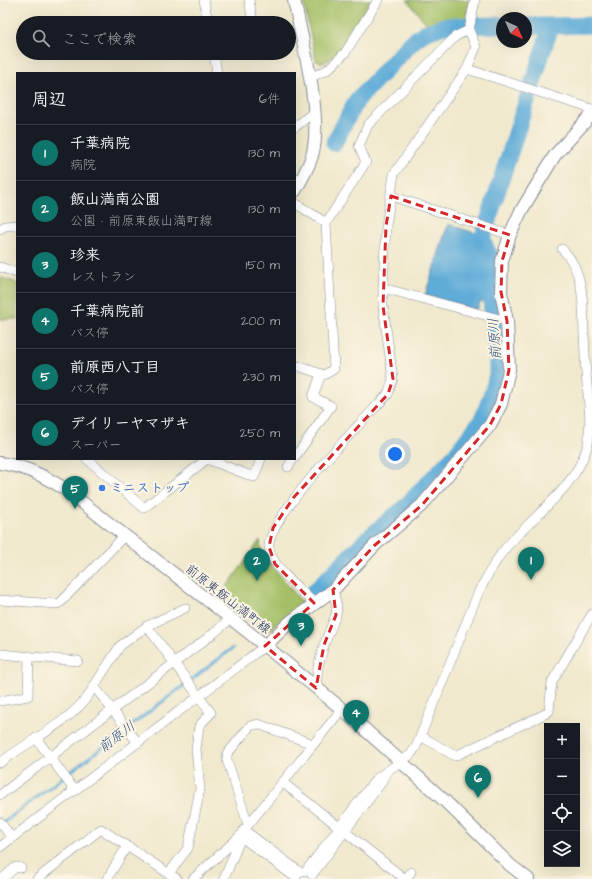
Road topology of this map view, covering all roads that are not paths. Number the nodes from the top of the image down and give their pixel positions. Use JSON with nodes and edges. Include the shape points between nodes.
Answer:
{"nodes":[{"id":1,"x":204,"y":0,"type":"edge"},
{"id":2,"x":249,"y":0,"type":"edge"},
{"id":3,"x":294,"y":0,"type":"edge"},
{"id":4,"x":378,"y":0,"type":"edge"},
{"id":5,"x":475,"y":0,"type":"edge"},
{"id":6,"x":207,"y":16,"type":"edge"},
{"id":7,"x":252,"y":16,"type":"edge"},
{"id":8,"x":469,"y":30,"type":"junction"},
{"id":9,"x":215,"y":60,"type":"edge"},
{"id":10,"x":467,"y":69,"type":"junction"},
{"id":11,"x":217,"y":72,"type":"edge"},
{"id":12,"x":309,"y":78,"type":"junction"},
{"id":13,"x":592,"y":109,"type":"edge"},
{"id":14,"x":314,"y":112,"type":"junction"},
{"id":15,"x":592,"y":114,"type":"edge"},
{"id":16,"x":296,"y":126,"type":"edge"},
{"id":17,"x":296,"y":189,"type":"edge"},
{"id":18,"x":391,"y":196,"type":"junction"},
{"id":19,"x":296,"y":204,"type":"edge"},
{"id":20,"x":326,"y":223,"type":"junction"},
{"id":21,"x":16,"y":224,"type":"edge"},
{"id":22,"x":0,"y":229,"type":"edge"},
{"id":23,"x":510,"y":235,"type":"junction"},
{"id":24,"x":562,"y":249,"type":"dead end"},
{"id":25,"x":0,"y":267,"type":"edge"},
{"id":26,"x":16,"y":274,"type":"edge"},
{"id":27,"x":383,"y":288,"type":"junction"},
{"id":28,"x":507,"y":321,"type":"junction"},
{"id":29,"x":296,"y":368,"type":"edge"},
{"id":30,"x":321,"y":374,"type":"junction"},
{"id":31,"x":296,"y":455,"type":"edge"},
{"id":32,"x":88,"y":460,"type":"edge"},
{"id":33,"x":206,"y":460,"type":"edge"},
{"id":34,"x":210,"y":460,"type":"edge"},
{"id":35,"x":261,"y":460,"type":"edge"},
{"id":36,"x":293,"y":460,"type":"edge"},
{"id":37,"x":24,"y":462,"type":"edge"},
{"id":38,"x":0,"y":463,"type":"edge"},
{"id":39,"x":288,"y":467,"type":"dead end"},
{"id":40,"x":125,"y":535,"type":"junction"},
{"id":41,"x":333,"y":590,"type":"junction"},
{"id":42,"x":0,"y":600,"type":"edge"},
{"id":43,"x":314,"y":603,"type":"junction"},
{"id":44,"x":184,"y":608,"type":"dead end"},
{"id":45,"x":230,"y":619,"type":"junction"},
{"id":46,"x":590,"y":619,"type":"edge"},
{"id":47,"x":148,"y":626,"type":"junction"},
{"id":48,"x":265,"y":646,"type":"junction"},
{"id":49,"x":0,"y":654,"type":"edge"},
{"id":50,"x":29,"y":656,"type":"junction"},
{"id":51,"x":78,"y":661,"type":"dead end"},
{"id":52,"x":175,"y":663,"type":"junction"},
{"id":53,"x":94,"y":686,"type":"junction"},
{"id":54,"x":316,"y":688,"type":"junction"},
{"id":55,"x":199,"y":696,"type":"junction"},
{"id":56,"x":0,"y":701,"type":"edge"},
{"id":57,"x":342,"y":709,"type":"junction"},
{"id":58,"x":113,"y":710,"type":"junction"},
{"id":59,"x":421,"y":736,"type":"junction"},
{"id":60,"x":36,"y":738,"type":"junction"},
{"id":61,"x":138,"y":744,"type":"junction"},
{"id":62,"x":313,"y":744,"type":"junction"},
{"id":63,"x":50,"y":757,"type":"junction"},
{"id":64,"x":401,"y":760,"type":"junction"},
{"id":65,"x":0,"y":763,"type":"edge"},
{"id":66,"x":282,"y":782,"type":"junction"},
{"id":67,"x":75,"y":791,"type":"junction"},
{"id":68,"x":0,"y":795,"type":"edge"},
{"id":69,"x":0,"y":822,"type":"edge"},
{"id":70,"x":342,"y":829,"type":"junction"},
{"id":71,"x":244,"y":830,"type":"junction"},
{"id":72,"x":12,"y":838,"type":"junction"},
{"id":73,"x":127,"y":846,"type":"junction"},
{"id":74,"x":0,"y":847,"type":"edge"},
{"id":75,"x":21,"y":868,"type":"dead end"},
{"id":76,"x":169,"y":873,"type":"junction"},
{"id":77,"x":304,"y":876,"type":"edge"},
{"id":78,"x":407,"y":877,"type":"edge"},
{"id":79,"x":2,"y":879,"type":"edge"},
{"id":80,"x":34,"y":879,"type":"edge"},
{"id":81,"x":107,"y":879,"type":"edge"},
{"id":82,"x":177,"y":879,"type":"edge"},
{"id":83,"x":193,"y":879,"type":"edge"},
{"id":84,"x":224,"y":879,"type":"edge"},
{"id":85,"x":528,"y":879,"type":"edge"}],
"edges":[{"from":1,"to":6,"type":"street"},
{"from":2,"to":7,"type":"street"},
{"from":3,"to":12,"type":"street"},
{"from":4,"to":12,"type":"street","via":[[345,53],[327,70]]},
{"from":5,"to":8,"type":"street"},
{"from":8,"to":10,"type":"street","via":[[476,47]]},
{"from":8,"to":20,"type":"street","via":[[456,36],[368,125],[359,146],[366,162]]},
{"from":9,"to":11,"type":"street"},
{"from":10,"to":13,"type":"street"},
{"from":10,"to":18,"type":"street","via":[[394,174]]},
{"from":12,"to":14,"type":"street"},
{"from":14,"to":16,"type":"street"},
{"from":14,"to":17,"type":"street","via":[[313,153]]},
{"from":15,"to":23,"type":"street","via":[[555,155]]},
{"from":18,"to":23,"type":"street"},
{"from":18,"to":27,"type":"street","via":[[386,226]]},
{"from":19,"to":20,"type":"street"},
{"from":20,"to":30,"type":"street","via":[[334,369],[324,375]]},
{"from":21,"to":22,"type":"street"},
{"from":23,"to":28,"type":"street","via":[[502,261],[501,292]]},
{"from":24,"to":59,"type":"street","via":[[574,265],[582,293],[590,416],[588,444],[574,476],[504,550],[479,591]]},
{"from":25,"to":26,"type":"street"},
{"from":27,"to":28,"type":"street"},
{"from":27,"to":43,"type":"street","via":[[393,379],[388,394],[294,497],[273,528],[269,547],[275,564]]},
{"from":28,"to":41,"type":"street","via":[[509,370],[501,404],[490,425],[422,505],[375,545]]},
{"from":29,"to":30,"type":"street"},
{"from":30,"to":31,"type":"street","via":[[313,398],[331,406]]},
{"from":32,"to":33,"type":"street","via":[[144,508]]},
{"from":34,"to":35,"type":"street","via":[[254,477]]},
{"from":36,"to":39,"type":"street"},
{"from":37,"to":38,"type":"street","name":"前原東飯山満町線"},
{"from":37,"to":40,"type":"street","name":"前原東飯山満町線","via":[[34,471],[65,489]]},
{"from":40,"to":42,"type":"street","via":[[61,602],[57,604]]},
{"from":40,"to":45,"type":"street","name":"前原東飯山満町線"},
{"from":41,"to":43,"type":"street"},
{"from":41,"to":54,"type":"street","via":[[337,606],[336,616],[322,652]]},
{"from":43,"to":48,"type":"street"},
{"from":44,"to":47,"type":"street"},
{"from":45,"to":48,"type":"street","name":"前原東飯山満町線"},
{"from":45,"to":52,"type":"street"},
{"from":46,"to":59,"type":"street","via":[[552,682],[549,711],[546,714],[455,756]]},
{"from":47,"to":52,"type":"street"},
{"from":47,"to":53,"type":"street","via":[[120,646]]},
{"from":48,"to":54,"type":"street","name":"前原東飯山満町線"},
{"from":48,"to":55,"type":"street"},
{"from":49,"to":50,"type":"street"},
{"from":50,"to":51,"type":"street"},
{"from":50,"to":56,"type":"street","via":[[28,696]]},
{"from":52,"to":55,"type":"street"},
{"from":52,"to":58,"type":"street"},
{"from":53,"to":58,"type":"street"},
{"from":53,"to":60,"type":"street","via":[[84,702]]},
{"from":54,"to":57,"type":"street","name":"前原東飯山満町線"},
{"from":55,"to":61,"type":"street"},
{"from":55,"to":76,"type":"street","via":[[211,712],[199,726],[196,750],[200,789],[188,848]]},
{"from":57,"to":62,"type":"street"},
{"from":57,"to":64,"type":"street","name":"前原東飯山満町線"},
{"from":58,"to":61,"type":"street"},
{"from":58,"to":63,"type":"street"},
{"from":59,"to":64,"type":"street","via":[[410,755]]},
{"from":60,"to":63,"type":"street"},
{"from":60,"to":65,"type":"street","via":[[18,748]]},
{"from":61,"to":67,"type":"street"},
{"from":62,"to":66,"type":"street"},
{"from":62,"to":71,"type":"street","via":[[258,724],[250,726],[227,754],[244,814]]},
{"from":63,"to":67,"type":"street"},
{"from":63,"to":68,"type":"street"},
{"from":64,"to":70,"type":"street","via":[[376,779]]},
{"from":64,"to":85,"type":"street","name":"前原東飯山満町線","via":[[510,865]]},
{"from":66,"to":70,"type":"street"},
{"from":66,"to":71,"type":"street"},
{"from":67,"to":72,"type":"street"},
{"from":69,"to":72,"type":"street"},
{"from":70,"to":77,"type":"street"},
{"from":70,"to":78,"type":"street"},
{"from":71,"to":77,"type":"street"},
{"from":71,"to":83,"type":"street"},
{"from":71,"to":84,"type":"street"},
{"from":72,"to":74,"type":"street"},
{"from":73,"to":76,"type":"street"},
{"from":73,"to":80,"type":"street","via":[[101,829]]},
{"from":73,"to":81,"type":"street"},
{"from":75,"to":79,"type":"street","via":[[16,867]]},
{"from":76,"to":82,"type":"street"}]}
